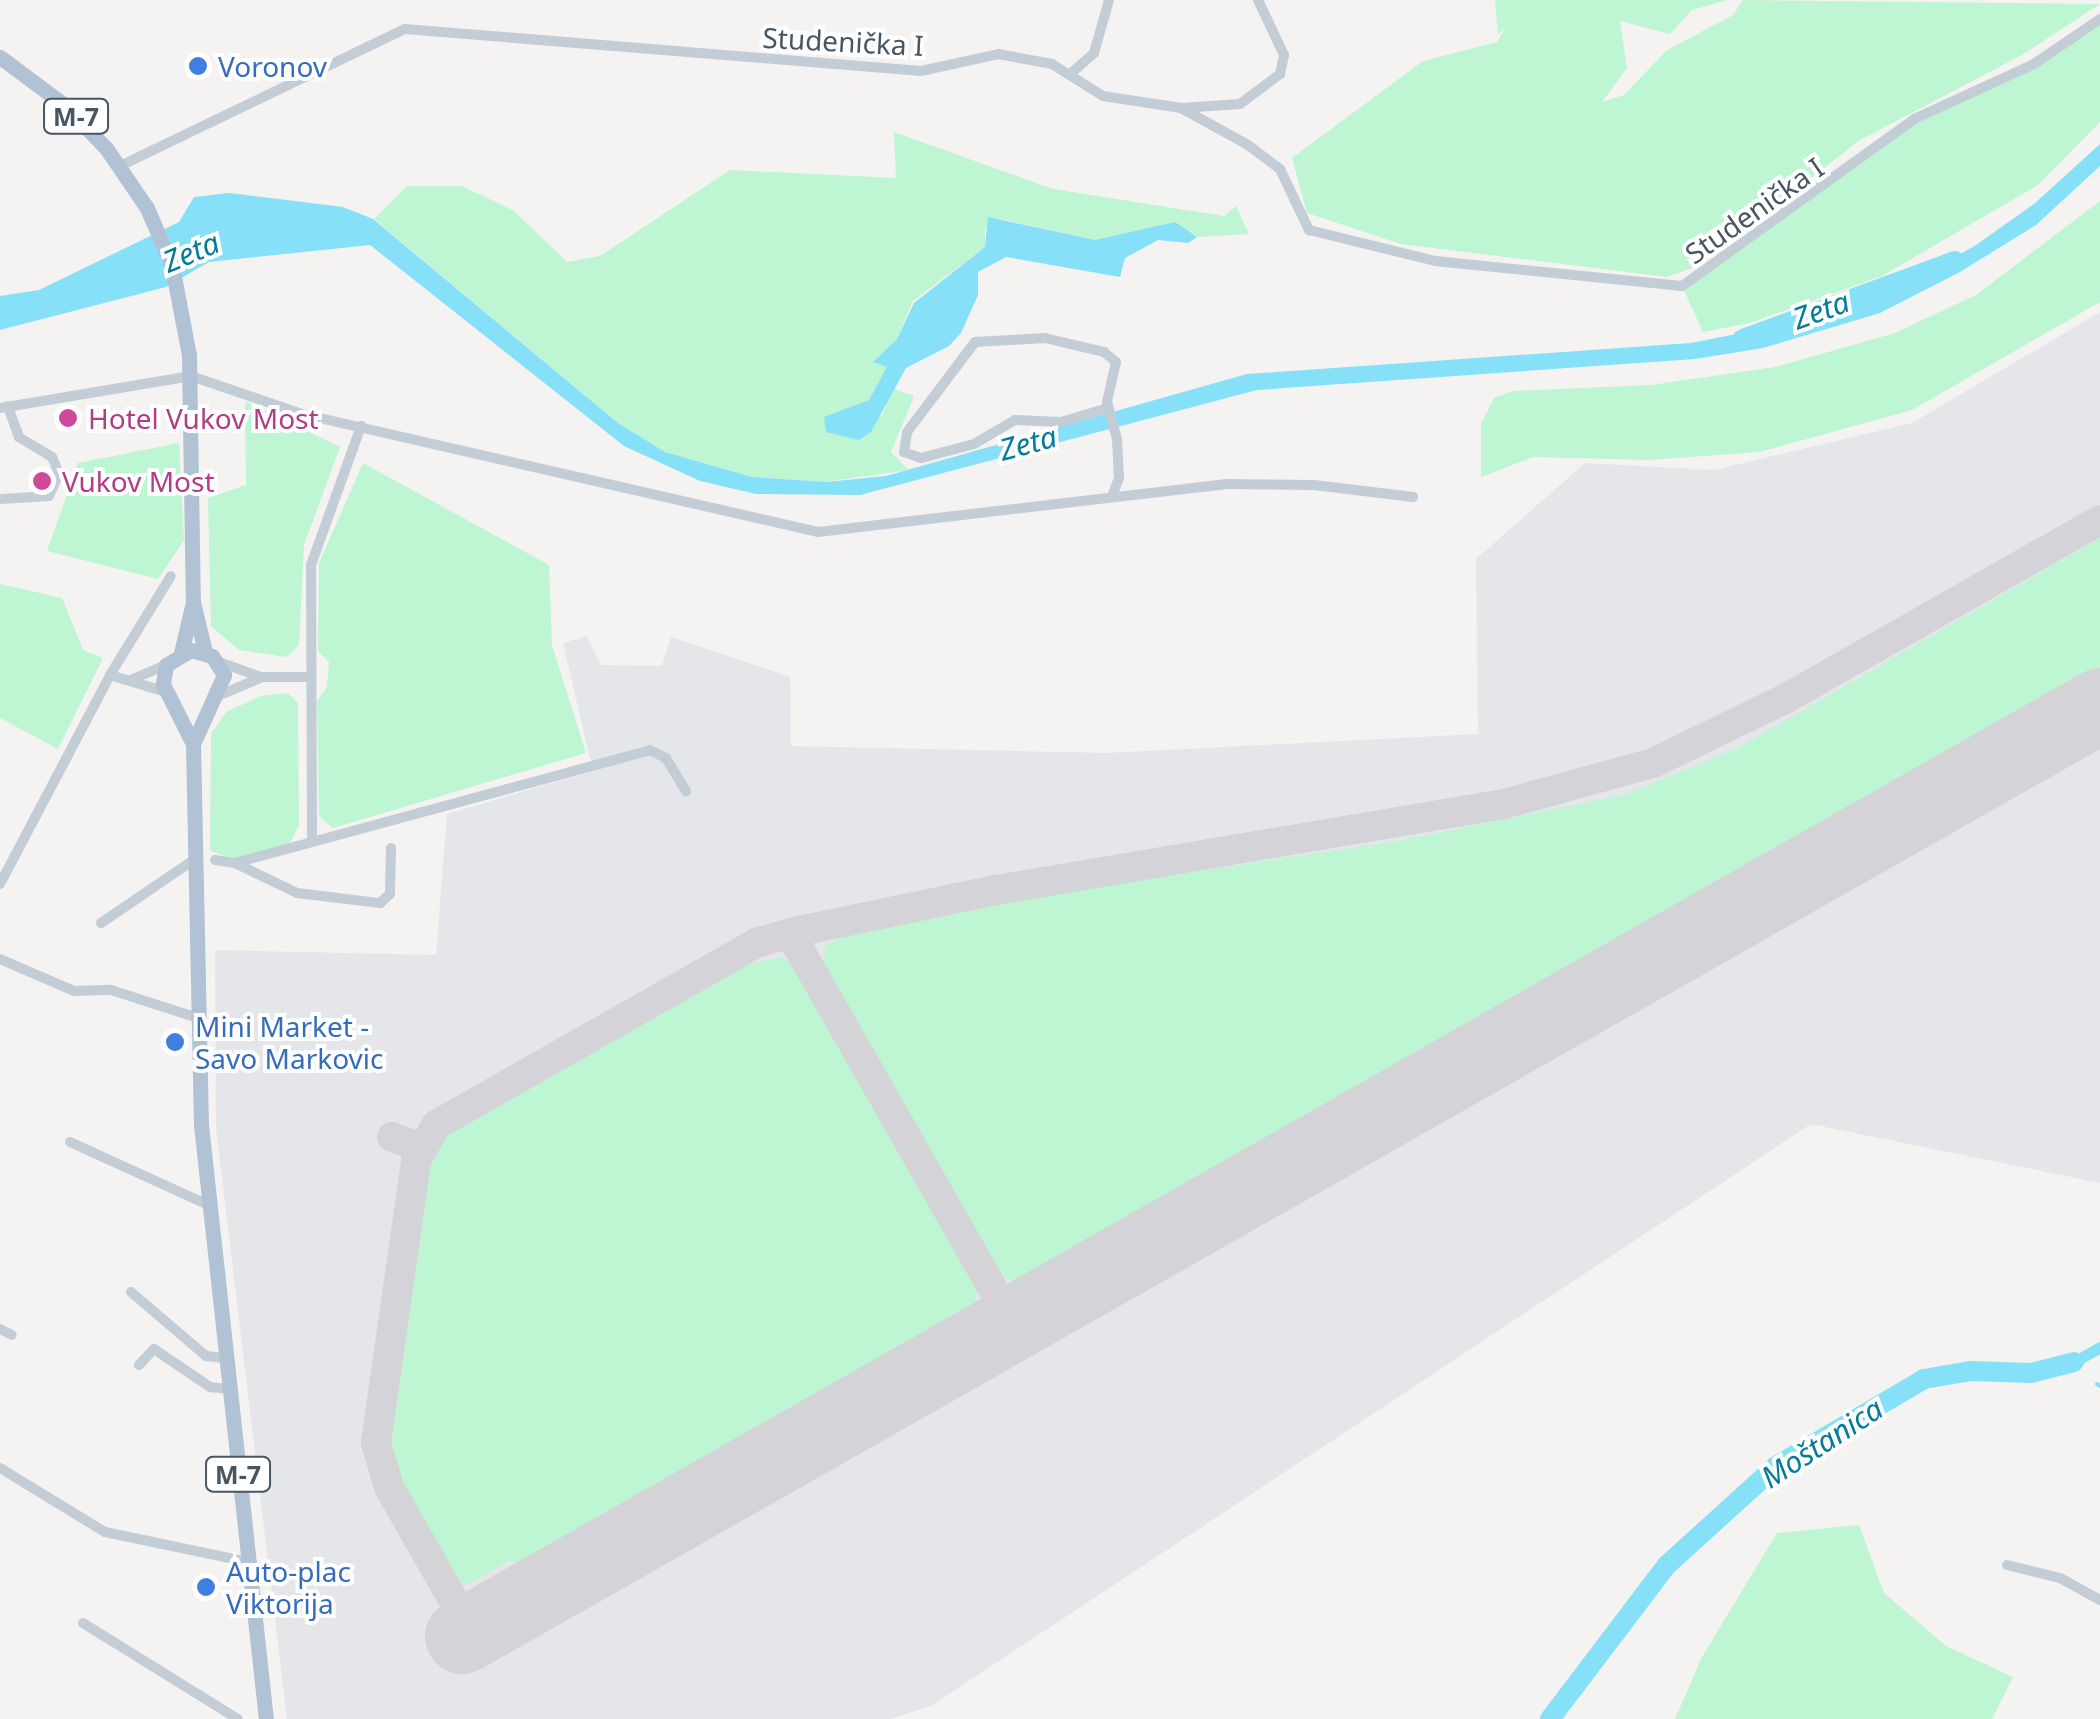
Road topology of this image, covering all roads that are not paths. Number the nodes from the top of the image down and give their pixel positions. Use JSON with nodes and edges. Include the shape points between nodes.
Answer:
{"nodes":[{"id":1,"x":1109,"y":0,"type":"edge"},
{"id":2,"x":1258,"y":0,"type":"edge"},
{"id":3,"x":2100,"y":18,"type":"edge"},
{"id":4,"x":0,"y":58,"type":"edge"},
{"id":5,"x":1069,"y":74,"type":"junction"},
{"id":6,"x":1181,"y":108,"type":"junction"},
{"id":7,"x":120,"y":166,"type":"junction"},
{"id":8,"x":191,"y":376,"type":"junction"},
{"id":9,"x":4,"y":407,"type":"edge"},
{"id":10,"x":1108,"y":410,"type":"junction"},
{"id":11,"x":361,"y":426,"type":"junction"},
{"id":12,"x":1112,"y":496,"type":"junction"},
{"id":13,"x":1413,"y":497,"type":"dead end"},
{"id":14,"x":0,"y":499,"type":"edge"},
{"id":15,"x":172,"y":576,"type":"dead end"},
{"id":16,"x":194,"y":602,"type":"junction"},
{"id":17,"x":181,"y":653,"type":"junction"},
{"id":18,"x":212,"y":657,"type":"junction"},
{"id":19,"x":166,"y":665,"type":"junction"},
{"id":20,"x":110,"y":675,"type":"junction"},
{"id":21,"x":310,"y":677,"type":"junction"},
{"id":22,"x":260,"y":678,"type":"junction"},
{"id":23,"x":132,"y":680,"type":"junction"},
{"id":24,"x":166,"y":692,"type":"junction"},
{"id":25,"x":213,"y":701,"type":"junction"},
{"id":26,"x":179,"y":706,"type":"junction"},
{"id":27,"x":194,"y":744,"type":"junction"},
{"id":28,"x":686,"y":792,"type":"dead end"},
{"id":29,"x":312,"y":842,"type":"junction"},
{"id":30,"x":391,"y":848,"type":"dead end"},
{"id":31,"x":194,"y":859,"type":"junction"},
{"id":32,"x":214,"y":860,"type":"dead end"},
{"id":33,"x":236,"y":863,"type":"junction"},
{"id":34,"x":0,"y":884,"type":"edge"},
{"id":35,"x":101,"y":924,"type":"dead end"},
{"id":36,"x":0,"y":959,"type":"edge"},
{"id":37,"x":196,"y":1016,"type":"junction"},
{"id":38,"x":70,"y":1142,"type":"dead end"},
{"id":39,"x":208,"y":1205,"type":"junction"},
{"id":40,"x":131,"y":1292,"type":"dead end"},
{"id":41,"x":0,"y":1329,"type":"edge"},
{"id":42,"x":12,"y":1334,"type":"dead end"},
{"id":43,"x":225,"y":1358,"type":"junction"},
{"id":44,"x":139,"y":1365,"type":"dead end"},
{"id":45,"x":228,"y":1390,"type":"junction"},
{"id":46,"x":0,"y":1468,"type":"edge"},
{"id":47,"x":248,"y":1562,"type":"junction"},
{"id":48,"x":2007,"y":1564,"type":"dead end"},
{"id":49,"x":2100,"y":1600,"type":"edge"},
{"id":50,"x":83,"y":1623,"type":"dead end"},
{"id":51,"x":238,"y":1719,"type":"edge"},
{"id":52,"x":266,"y":1719,"type":"edge"}],
"edges":[{"from":1,"to":5,"type":"street","via":[[1094,53]]},
{"from":2,"to":6,"type":"street","via":[[1279,38],[1280,74],[1240,104]]},
{"from":3,"to":6,"type":"street","name":"Studenička I","via":[[2034,64],[1914,119],[1682,286],[1435,261],[1309,230],[1293,188],[1265,154]]},
{"from":4,"to":7,"type":"main road","number":"M-7","via":[[70,110]]},
{"from":5,"to":6,"type":"street","name":"Studenička I","via":[[1103,96]]},
{"from":5,"to":7,"type":"street","name":"Studenička I","via":[[998,54],[921,71],[404,29]]},
{"from":7,"to":8,"type":"main road","number":"M-7","via":[[160,236],[182,306]]},
{"from":8,"to":9,"type":"street"},
{"from":8,"to":11,"type":"street","via":[[302,414]]},
{"from":8,"to":16,"type":"main road","number":"M-7"},
{"from":9,"to":14,"type":"street","via":[[19,437],[52,457],[60,474],[49,496]]},
{"from":10,"to":10,"type":"street","via":[[1061,422],[1015,420],[974,444],[921,458],[904,452],[907,432],[961,354],[982,339],[1026,335],[1113,356]]},
{"from":10,"to":12,"type":"street","via":[[1117,440]]},
{"from":11,"to":12,"type":"street","via":[[818,532],[1006,515]]},
{"from":11,"to":21,"type":"street","via":[[311,565]]},
{"from":12,"to":13,"type":"street","via":[[1268,484]]},
{"from":15,"to":20,"type":"street"},
{"from":16,"to":17,"type":"main road","number":"M-7"},
{"from":16,"to":18,"type":"main road","number":"M-7"},
{"from":17,"to":18,"type":"main road"},
{"from":17,"to":19,"type":"main road"},
{"from":18,"to":22,"type":"street"},
{"from":18,"to":25,"type":"main road","number":"M-7","via":[[224,675]]},
{"from":19,"to":23,"type":"street"},
{"from":19,"to":24,"type":"main road"},
{"from":20,"to":23,"type":"street"},
{"from":20,"to":34,"type":"street"},
{"from":21,"to":22,"type":"street"},
{"from":21,"to":29,"type":"street"},
{"from":22,"to":25,"type":"street"},
{"from":23,"to":24,"type":"street"},
{"from":24,"to":26,"type":"main road","number":"M-7"},
{"from":25,"to":26,"type":"main road"},
{"from":25,"to":27,"type":"main road","number":"M-7"},
{"from":26,"to":27,"type":"main road","number":"M-7"},
{"from":27,"to":31,"type":"main road","number":"M-7"},
{"from":28,"to":29,"type":"street","via":[[666,758],[650,750]]},
{"from":29,"to":33,"type":"street"},
{"from":30,"to":33,"type":"street","via":[[390,894],[380,903],[297,893]]},
{"from":31,"to":35,"type":"street"},
{"from":31,"to":37,"type":"main road","number":"M-7"},
{"from":32,"to":33,"type":"street"},
{"from":36,"to":37,"type":"street","via":[[74,991],[111,990]]},
{"from":37,"to":39,"type":"main road","number":"M-7"},
{"from":38,"to":39,"type":"street"},
{"from":39,"to":43,"type":"main road","number":"M-7"},
{"from":40,"to":43,"type":"street","via":[[206,1356]]},
{"from":41,"to":42,"type":"street"},
{"from":43,"to":45,"type":"main road","number":"M-7"},
{"from":44,"to":45,"type":"street","via":[[154,1348],[210,1386]]},
{"from":45,"to":47,"type":"main road","number":"M-7"},
{"from":46,"to":47,"type":"street","via":[[106,1532]]},
{"from":47,"to":52,"type":"main road","number":"M-7"},
{"from":48,"to":49,"type":"street","via":[[2060,1578]]},
{"from":50,"to":51,"type":"street"}]}
